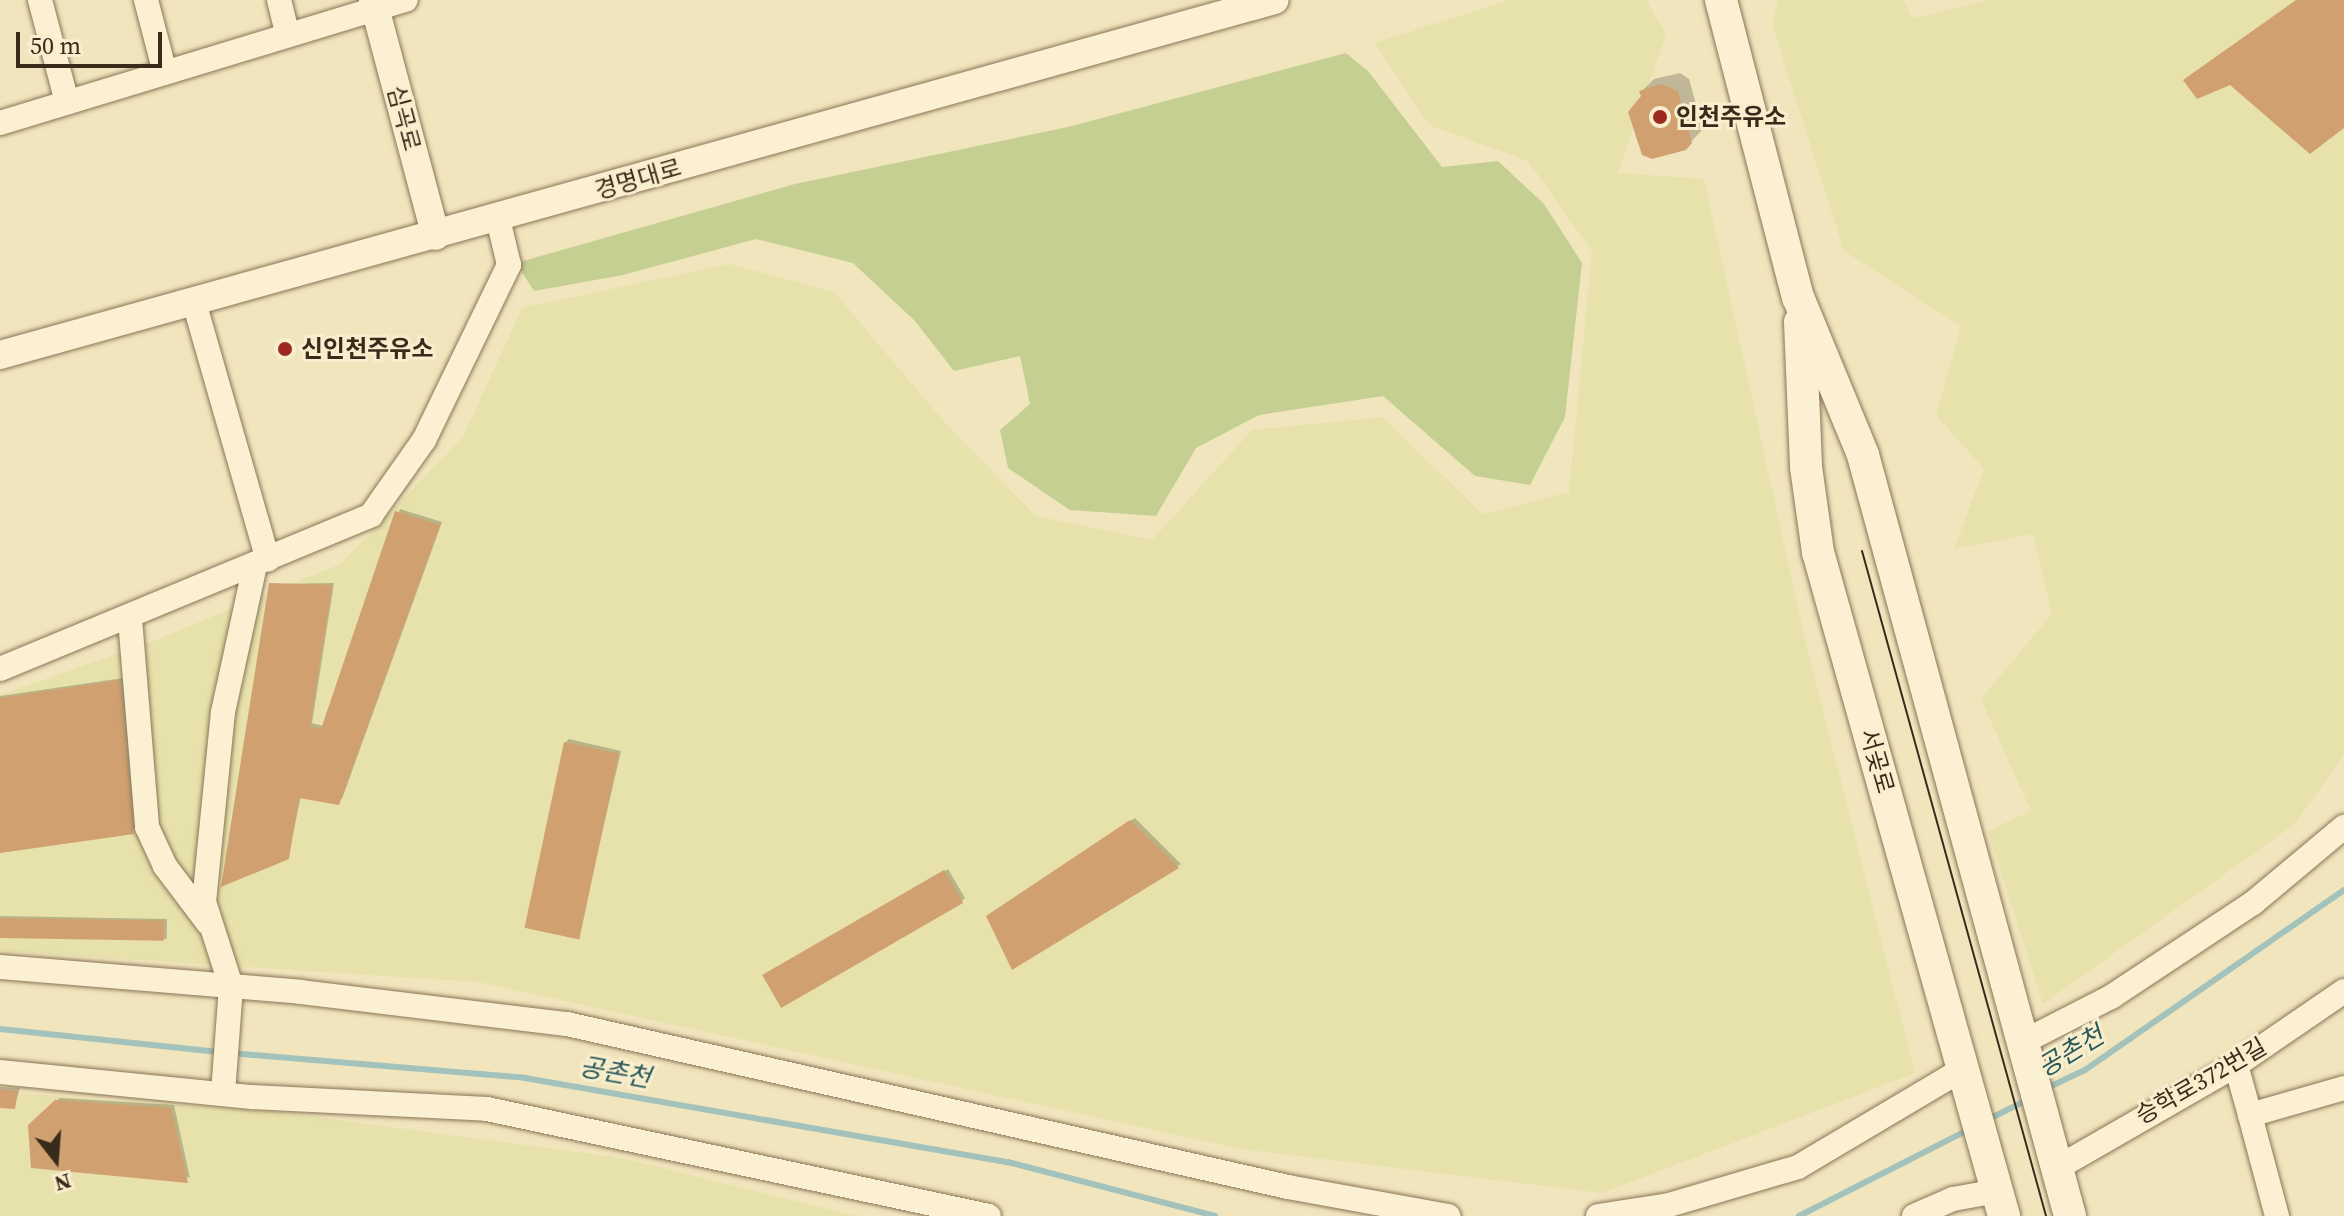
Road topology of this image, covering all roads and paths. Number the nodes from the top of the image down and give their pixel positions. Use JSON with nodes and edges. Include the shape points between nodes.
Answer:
{"nodes":[{"id":1,"x":40,"y":0,"type":"edge"},
{"id":2,"x":146,"y":0,"type":"edge"},
{"id":3,"x":279,"y":0,"type":"edge"},
{"id":4,"x":406,"y":0,"type":"edge"},
{"id":5,"x":1275,"y":0,"type":"edge"},
{"id":6,"x":1721,"y":0,"type":"edge"},
{"id":7,"x":374,"y":4,"type":"edge"},
{"id":8,"x":288,"y":35,"type":"junction"},
{"id":9,"x":165,"y":73,"type":"junction"},
{"id":10,"x":67,"y":102,"type":"junction"},
{"id":11,"x":0,"y":123,"type":"edge"},
{"id":12,"x":498,"y":219,"type":"junction"},
{"id":13,"x":436,"y":236,"type":"junction"},
{"id":14,"x":194,"y":302,"type":"junction"},
{"id":15,"x":1804,"y":310,"type":"junction"},
{"id":16,"x":0,"y":355,"type":"edge"},
{"id":17,"x":262,"y":562,"type":"junction"},
{"id":18,"x":130,"y":619,"type":"junction"},
{"id":19,"x":0,"y":669,"type":"edge"},
{"id":20,"x":2344,"y":827,"type":"edge"},
{"id":21,"x":214,"y":932,"type":"junction"},
{"id":22,"x":0,"y":967,"type":"edge"},
{"id":23,"x":2344,"y":991,"type":"edge"},
{"id":24,"x":231,"y":992,"type":"junction"},
{"id":25,"x":2024,"y":1044,"type":"junction"},
{"id":26,"x":2236,"y":1065,"type":"junction"},
{"id":27,"x":1970,"y":1071,"type":"junction"},
{"id":28,"x":0,"y":1072,"type":"edge"},
{"id":29,"x":223,"y":1087,"type":"junction"},
{"id":30,"x":2344,"y":1088,"type":"edge"},
{"id":31,"x":2250,"y":1115,"type":"junction"},
{"id":32,"x":2054,"y":1158,"type":"junction"},
{"id":33,"x":2000,"y":1184,"type":"edge"},
{"id":34,"x":989,"y":1216,"type":"edge"},
{"id":35,"x":1448,"y":1216,"type":"edge"},
{"id":36,"x":1598,"y":1216,"type":"edge"},
{"id":37,"x":1914,"y":1216,"type":"edge"},
{"id":38,"x":2023,"y":1216,"type":"edge"},
{"id":39,"x":2070,"y":1216,"type":"edge"},
{"id":40,"x":2277,"y":1216,"type":"edge"}],
"edges":[{"from":1,"to":10,"type":"street"},
{"from":2,"to":9,"type":"street"},
{"from":3,"to":8,"type":"street"},
{"from":4,"to":7,"type":"street"},
{"from":5,"to":12,"type":"street","name":"경명대로"},
{"from":6,"to":15,"type":"main road","name":"서곶로"},
{"from":7,"to":8,"type":"street"},
{"from":7,"to":13,"type":"street","name":"심곡로"},
{"from":8,"to":9,"type":"street"},
{"from":9,"to":10,"type":"street"},
{"from":10,"to":11,"type":"street"},
{"from":12,"to":13,"type":"street","name":"경명대로"},
{"from":12,"to":17,"type":"street","via":[[509,265],[424,440],[371,515]]},
{"from":13,"to":14,"type":"street","name":"경명대로"},
{"from":14,"to":16,"type":"street","name":"경명대로"},
{"from":14,"to":17,"type":"street"},
{"from":15,"to":25,"type":"main road","name":"서곶로","via":[[1863,455]]},
{"from":15,"to":27,"type":"main road","name":"서곶로","via":[[1806,467],[1818,552]]},
{"from":17,"to":18,"type":"street"},
{"from":17,"to":21,"type":"street","via":[[223,712],[204,902]]},
{"from":18,"to":19,"type":"street"},
{"from":18,"to":21,"type":"street","via":[[147,827],[165,866]]},
{"from":20,"to":25,"type":"street","via":[[2253,903],[2111,997]]},
{"from":21,"to":24,"type":"street"},
{"from":22,"to":24,"type":"street"},
{"from":23,"to":26,"type":"street","name":"승학로372번길"},
{"from":24,"to":29,"type":"street"},
{"from":24,"to":35,"type":"street","via":[[567,1024],[1288,1187]]},
{"from":25,"to":32,"type":"main road","name":"서곶로"},
{"from":26,"to":31,"type":"street"},
{"from":26,"to":32,"type":"street","name":"승학로372번길"},
{"from":27,"to":33,"type":"main road","name":"서곶로"},
{"from":27,"to":36,"type":"street","via":[[1798,1167],[1669,1205]]},
{"from":28,"to":29,"type":"street"},
{"from":29,"to":34,"type":"street","via":[[487,1109]]},
{"from":30,"to":31,"type":"street"},
{"from":31,"to":40,"type":"street"},
{"from":32,"to":39,"type":"main road","name":"서곶로"},
{"from":33,"to":37,"type":"street"},
{"from":33,"to":38,"type":"main road","name":"서곶로"}]}
